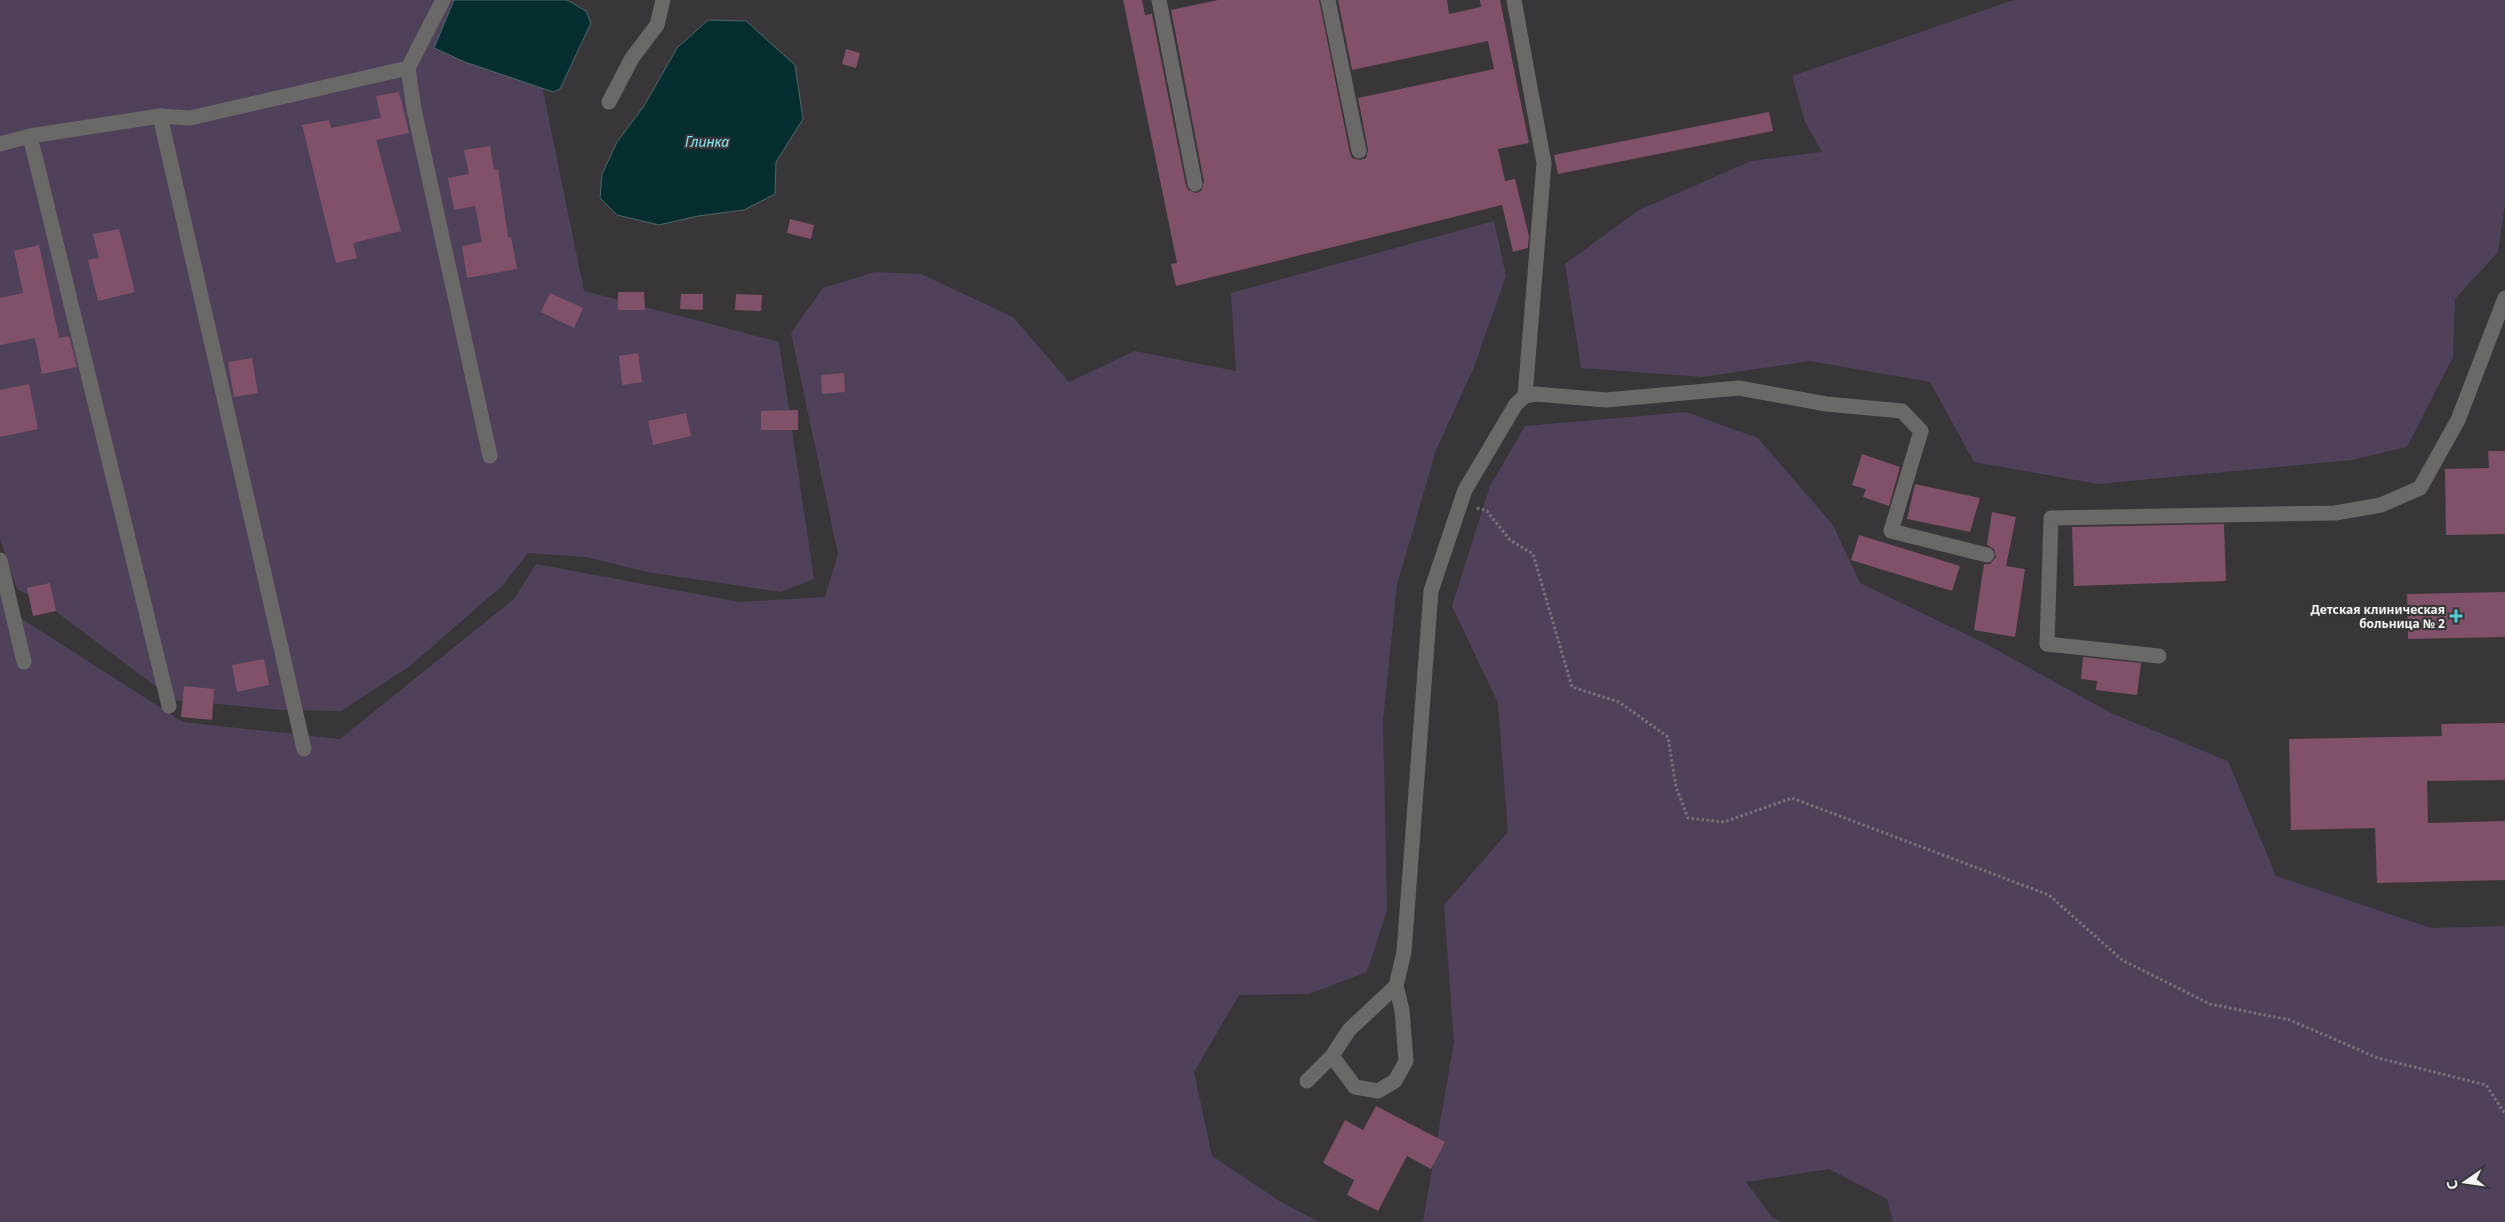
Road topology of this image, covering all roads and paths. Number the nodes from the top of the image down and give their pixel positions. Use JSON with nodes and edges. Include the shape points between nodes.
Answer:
{"nodes":[{"id":1,"x":443,"y":0,"type":"edge"},
{"id":2,"x":663,"y":0,"type":"edge"},
{"id":3,"x":1159,"y":0,"type":"edge"},
{"id":4,"x":1328,"y":0,"type":"edge"},
{"id":5,"x":1514,"y":0,"type":"edge"},
{"id":6,"x":408,"y":68,"type":"junction"},
{"id":7,"x":609,"y":102,"type":"dead end"},
{"id":8,"x":160,"y":116,"type":"junction"},
{"id":9,"x":30,"y":136,"type":"junction"},
{"id":10,"x":0,"y":144,"type":"edge"},
{"id":11,"x":1359,"y":151,"type":"dead end"},
{"id":12,"x":1195,"y":184,"type":"dead end"},
{"id":13,"x":2505,"y":298,"type":"edge"},
{"id":14,"x":1525,"y":396,"type":"junction"},
{"id":15,"x":490,"y":456,"type":"dead end"},
{"id":16,"x":1461,"y":503,"type":"junction"},
{"id":17,"x":1987,"y":556,"type":"dead end"},
{"id":18,"x":0,"y":560,"type":"edge"},
{"id":19,"x":2159,"y":656,"type":"dead end"},
{"id":20,"x":24,"y":662,"type":"dead end"},
{"id":21,"x":169,"y":706,"type":"dead end"},
{"id":22,"x":304,"y":749,"type":"dead end"},
{"id":23,"x":1396,"y":986,"type":"junction"},
{"id":24,"x":1332,"y":1056,"type":"junction"},
{"id":25,"x":1307,"y":1081,"type":"dead end"},
{"id":26,"x":2505,"y":1114,"type":"edge"}],
"edges":[{"from":1,"to":6,"type":"street"},
{"from":2,"to":7,"type":"street","via":[[657,25],[632,58]]},
{"from":3,"to":12,"type":"street"},
{"from":4,"to":11,"type":"street"},
{"from":5,"to":14,"type":"street","via":[[1544,163]]},
{"from":6,"to":8,"type":"street","via":[[190,118]]},
{"from":6,"to":15,"type":"street","via":[[414,109]]},
{"from":8,"to":9,"type":"street"},
{"from":8,"to":22,"type":"street"},
{"from":9,"to":10,"type":"street"},
{"from":9,"to":21,"type":"street"},
{"from":13,"to":19,"type":"street","via":[[2458,420],[2420,488],[2380,505],[2335,514],[2051,518],[2047,644]]},
{"from":14,"to":16,"type":"street","via":[[1516,404],[1465,490]]},
{"from":14,"to":17,"type":"street","via":[[1536,394],[1606,400],[1739,388],[1826,404],[1902,411],[1921,431],[1891,531]]},
{"from":16,"to":23,"type":"street","via":[[1431,591],[1404,952]]},
{"from":16,"to":26,"type":"path","via":[[1487,511],[1510,540],[1533,554],[1572,687],[1619,702],[1668,737],[1676,787],[1688,818],[1724,822],[1792,798],[2049,895],[2122,960],[2210,1004],[2290,1020],[2378,1058],[2486,1085]]},
{"from":18,"to":20,"type":"street"},
{"from":23,"to":24,"type":"street","via":[[1349,1030]]},
{"from":23,"to":24,"type":"street","via":[[1402,1010],[1406,1061],[1394,1081],[1378,1091],[1355,1087]]},
{"from":24,"to":25,"type":"street"}]}
